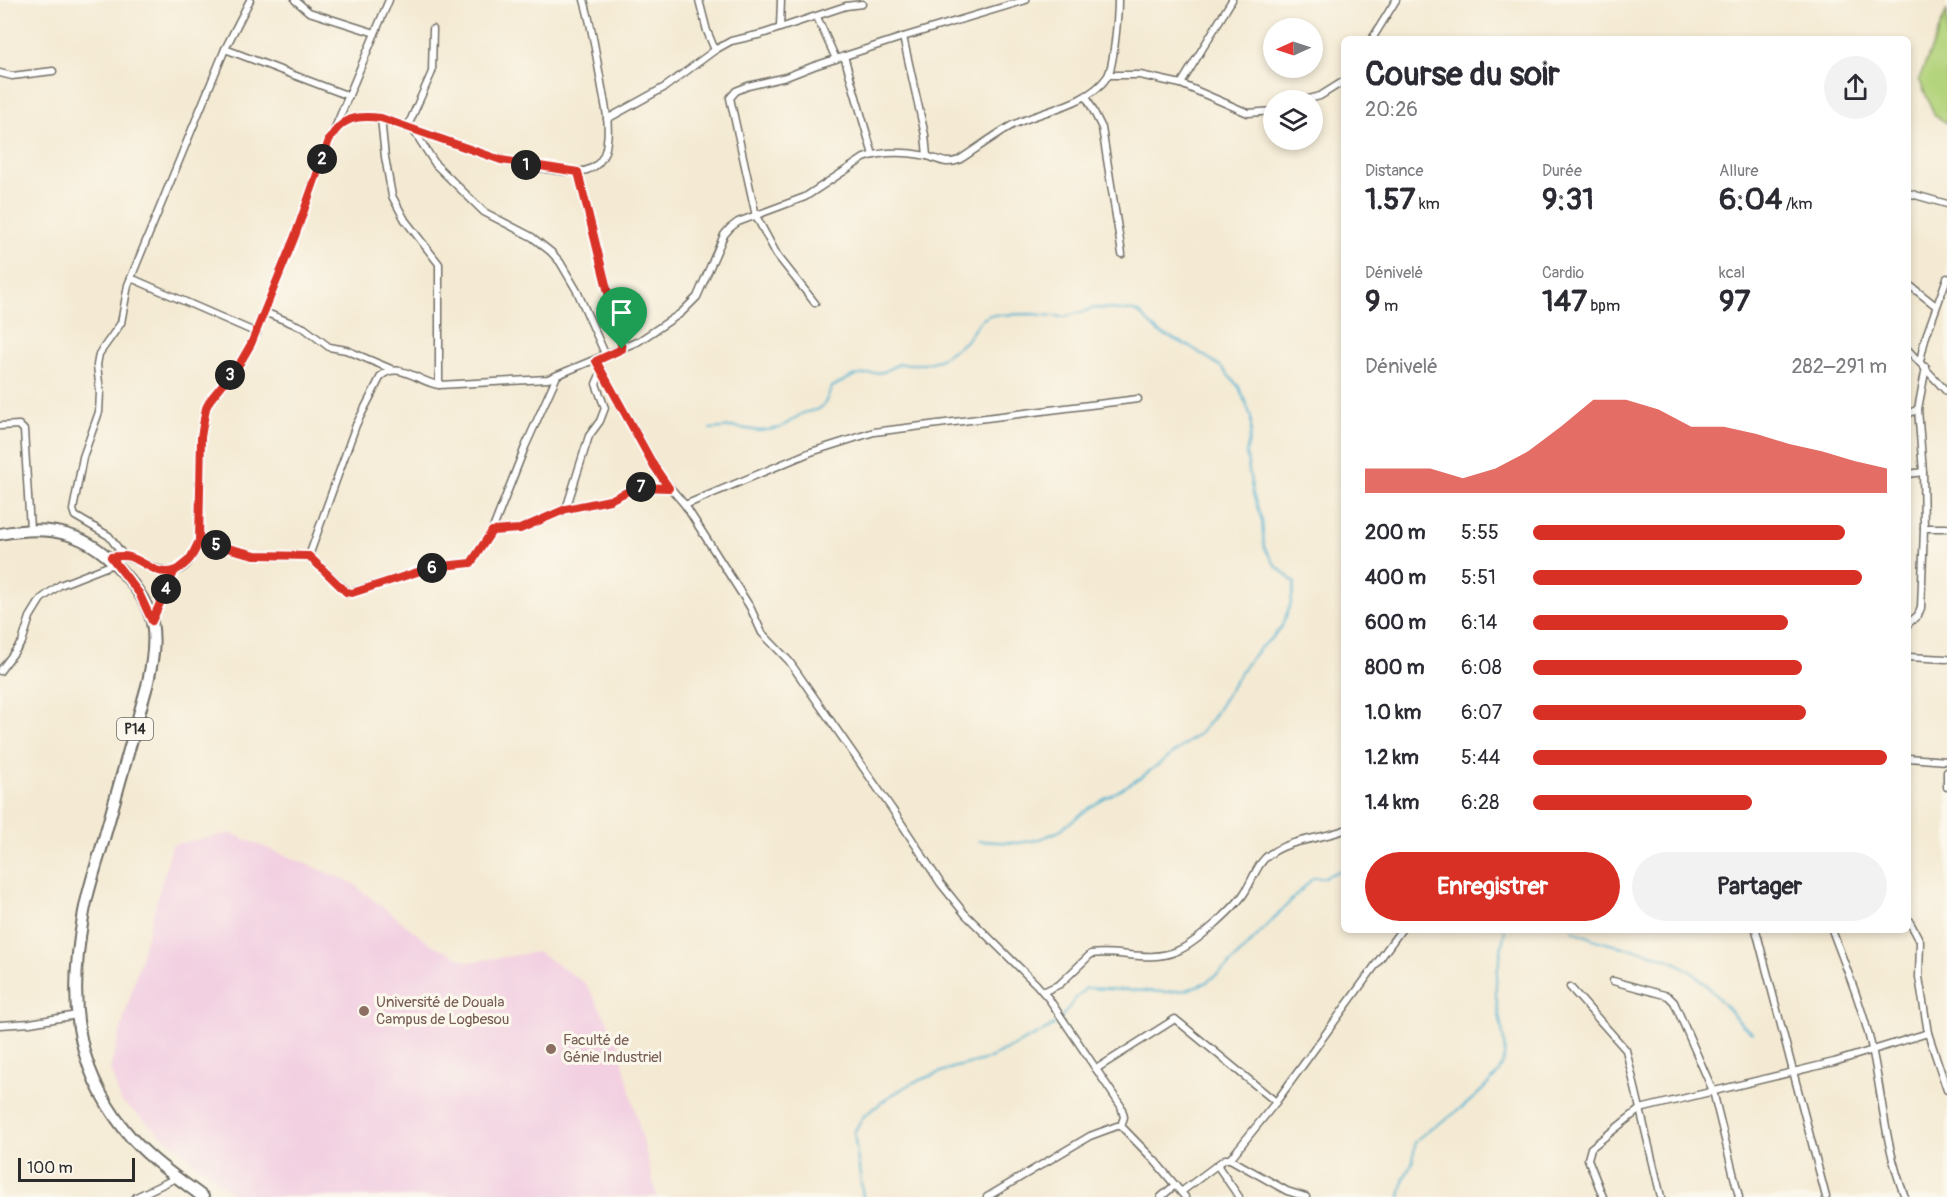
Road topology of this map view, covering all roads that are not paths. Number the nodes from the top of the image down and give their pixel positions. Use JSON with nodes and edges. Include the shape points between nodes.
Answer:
{"nodes":[{"id":1,"x":250,"y":0,"type":"edge"},
{"id":2,"x":295,"y":0,"type":"edge"},
{"id":3,"x":389,"y":0,"type":"edge"},
{"id":4,"x":584,"y":0,"type":"edge"},
{"id":5,"x":699,"y":0,"type":"edge"},
{"id":6,"x":782,"y":0,"type":"edge"},
{"id":7,"x":1026,"y":0,"type":"edge"},
{"id":8,"x":1118,"y":0,"type":"edge"},
{"id":9,"x":1232,"y":0,"type":"edge"},
{"id":10,"x":1396,"y":0,"type":"edge"},
{"id":11,"x":862,"y":4,"type":"dead end"},
{"id":12,"x":817,"y":17,"type":"junction"},
{"id":13,"x":780,"y":27,"type":"junction"},
{"id":14,"x":433,"y":29,"type":"dead end"},
{"id":15,"x":375,"y":33,"type":"junction"},
{"id":16,"x":1374,"y":36,"type":"edge"},
{"id":17,"x":903,"y":37,"type":"junction"},
{"id":18,"x":225,"y":49,"type":"junction"},
{"id":19,"x":715,"y":50,"type":"junction"},
{"id":20,"x":843,"y":56,"type":"junction"},
{"id":21,"x":836,"y":59,"type":"junction"},
{"id":22,"x":53,"y":71,"type":"dead end"},
{"id":23,"x":0,"y":73,"type":"edge"},
{"id":24,"x":1109,"y":75,"type":"junction"},
{"id":25,"x":1341,"y":83,"type":"edge"},
{"id":26,"x":1181,"y":84,"type":"junction"},
{"id":27,"x":1323,"y":94,"type":"edge"},
{"id":28,"x":349,"y":96,"type":"junction"},
{"id":29,"x":1086,"y":96,"type":"junction"},
{"id":30,"x":1263,"y":112,"type":"edge"},
{"id":31,"x":381,"y":118,"type":"junction"},
{"id":32,"x":607,"y":119,"type":"junction"},
{"id":33,"x":411,"y":129,"type":"junction"},
{"id":34,"x":334,"y":131,"type":"junction"},
{"id":35,"x":873,"y":154,"type":"junction"},
{"id":36,"x":927,"y":156,"type":"junction"},
{"id":37,"x":578,"y":172,"type":"junction"},
{"id":38,"x":1911,"y":194,"type":"edge"},
{"id":39,"x":1947,"y":204,"type":"edge"},
{"id":40,"x":756,"y":216,"type":"junction"},
{"id":41,"x":1122,"y":254,"type":"dead end"},
{"id":42,"x":131,"y":278,"type":"junction"},
{"id":43,"x":1947,"y":278,"type":"edge"},
{"id":44,"x":1911,"y":286,"type":"edge"},
{"id":45,"x":815,"y":303,"type":"dead end"},
{"id":46,"x":1936,"y":306,"type":"junction"},
{"id":47,"x":264,"y":312,"type":"junction"},
{"id":48,"x":256,"y":333,"type":"junction"},
{"id":49,"x":622,"y":349,"type":"junction"},
{"id":50,"x":1911,"y":353,"type":"edge"},
{"id":51,"x":606,"y":356,"type":"junction"},
{"id":52,"x":596,"y":361,"type":"junction"},
{"id":53,"x":1920,"y":361,"type":"junction"},
{"id":54,"x":1926,"y":367,"type":"junction"},
{"id":55,"x":392,"y":369,"type":"junction"},
{"id":56,"x":602,"y":370,"type":"junction"},
{"id":57,"x":556,"y":378,"type":"junction"},
{"id":58,"x":439,"y":385,"type":"junction"},
{"id":59,"x":1947,"y":392,"type":"edge"},
{"id":60,"x":1138,"y":399,"type":"dead end"},
{"id":61,"x":1918,"y":409,"type":"junction"},
{"id":62,"x":1911,"y":412,"type":"edge"},
{"id":63,"x":0,"y":426,"type":"edge"},
{"id":64,"x":1923,"y":472,"type":"junction"},
{"id":65,"x":1911,"y":474,"type":"edge"},
{"id":66,"x":669,"y":488,"type":"junction"},
{"id":67,"x":685,"y":505,"type":"junction"},
{"id":68,"x":566,"y":509,"type":"junction"},
{"id":69,"x":1924,"y":528,"type":"junction"},
{"id":70,"x":1947,"y":528,"type":"edge"},
{"id":71,"x":30,"y":530,"type":"junction"},
{"id":72,"x":492,"y":531,"type":"junction"},
{"id":73,"x":0,"y":534,"type":"edge"},
{"id":74,"x":199,"y":541,"type":"junction"},
{"id":75,"x":309,"y":556,"type":"junction"},
{"id":76,"x":116,"y":559,"type":"junction"},
{"id":77,"x":174,"y":572,"type":"junction"},
{"id":78,"x":152,"y":621,"type":"junction"},
{"id":79,"x":1911,"y":621,"type":"edge"},
{"id":80,"x":1911,"y":657,"type":"edge"},
{"id":81,"x":1947,"y":659,"type":"edge"},
{"id":82,"x":0,"y":670,"type":"edge"},
{"id":83,"x":1911,"y":758,"type":"edge"},
{"id":84,"x":1947,"y":760,"type":"edge"},
{"id":85,"x":1947,"y":772,"type":"edge"},
{"id":86,"x":1947,"y":787,"type":"edge"},
{"id":87,"x":1341,"y":831,"type":"edge"},
{"id":88,"x":1911,"y":924,"type":"edge"},
{"id":89,"x":1399,"y":933,"type":"edge"},
{"id":90,"x":1757,"y":933,"type":"edge"},
{"id":91,"x":1833,"y":933,"type":"edge"},
{"id":92,"x":1612,"y":981,"type":"dead end"},
{"id":93,"x":1570,"y":987,"type":"dead end"},
{"id":94,"x":1043,"y":992,"type":"junction"},
{"id":95,"x":77,"y":1015,"type":"junction"},
{"id":96,"x":0,"y":1025,"type":"edge"},
{"id":97,"x":1928,"y":1033,"type":"junction"},
{"id":98,"x":1873,"y":1051,"type":"junction"},
{"id":99,"x":1096,"y":1069,"type":"junction"},
{"id":100,"x":1793,"y":1071,"type":"junction"},
{"id":101,"x":1947,"y":1090,"type":"edge"},
{"id":102,"x":1713,"y":1091,"type":"junction"},
{"id":103,"x":1276,"y":1102,"type":"junction"},
{"id":104,"x":1640,"y":1109,"type":"junction"},
{"id":105,"x":1121,"y":1126,"type":"junction"},
{"id":106,"x":1230,"y":1159,"type":"junction"},
{"id":107,"x":1217,"y":1165,"type":"junction"},
{"id":108,"x":177,"y":1177,"type":"junction"},
{"id":109,"x":1175,"y":1185,"type":"junction"},
{"id":110,"x":1183,"y":1194,"type":"edge"},
{"id":111,"x":1236,"y":1196,"type":"edge"},
{"id":112,"x":1906,"y":1196,"type":"edge"},
{"id":113,"x":136,"y":1197,"type":"edge"},
{"id":114,"x":203,"y":1197,"type":"edge"},
{"id":115,"x":988,"y":1197,"type":"edge"},
{"id":116,"x":1161,"y":1197,"type":"edge"},
{"id":117,"x":1306,"y":1197,"type":"edge"},
{"id":118,"x":1603,"y":1197,"type":"edge"},
{"id":119,"x":1661,"y":1197,"type":"edge"},
{"id":120,"x":1739,"y":1197,"type":"edge"},
{"id":121,"x":1826,"y":1197,"type":"edge"}],
"edges":[{"from":1,"to":18,"type":"street"},
{"from":2,"to":15,"type":"street","via":[[309,12]]},
{"from":3,"to":15,"type":"street"},
{"from":4,"to":32,"type":"street"},
{"from":5,"to":19,"type":"street"},
{"from":6,"to":13,"type":"street"},
{"from":7,"to":17,"type":"street"},
{"from":8,"to":24,"type":"street"},
{"from":9,"to":26,"type":"street"},
{"from":10,"to":16,"type":"street"},
{"from":11,"to":12,"type":"street"},
{"from":12,"to":13,"type":"street"},
{"from":12,"to":21,"type":"street"},
{"from":13,"to":19,"type":"street","via":[[731,41]]},
{"from":14,"to":33,"type":"street","via":[[432,72]]},
{"from":15,"to":28,"type":"street"},
{"from":17,"to":20,"type":"street"},
{"from":17,"to":36,"type":"street"},
{"from":18,"to":28,"type":"street"},
{"from":18,"to":42,"type":"street"},
{"from":19,"to":32,"type":"street","via":[[665,87]]},
{"from":20,"to":21,"type":"street"},
{"from":20,"to":35,"type":"street"},
{"from":21,"to":40,"type":"street","via":[[748,86],[732,95],[730,102]]},
{"from":22,"to":23,"type":"street","via":[[12,76]]},
{"from":24,"to":26,"type":"street","via":[[1140,75]]},
{"from":24,"to":29,"type":"street"},
{"from":25,"to":27,"type":"street"},
{"from":26,"to":30,"type":"street","via":[[1248,113]]},
{"from":28,"to":34,"type":"street"},
{"from":29,"to":36,"type":"street","via":[[1010,126],[951,164]]},
{"from":29,"to":41,"type":"street","via":[[1102,128]]},
{"from":31,"to":33,"type":"street"},
{"from":31,"to":34,"type":"street","via":[[354,117]]},
{"from":31,"to":58,"type":"street","via":[[392,196],[439,264]]},
{"from":32,"to":37,"type":"street","via":[[603,156],[596,166]]},
{"from":33,"to":37,"type":"street","via":[[501,160]]},
{"from":33,"to":51,"type":"street","via":[[436,165],[484,212],[532,237],[560,262]]},
{"from":34,"to":47,"type":"street"},
{"from":35,"to":36,"type":"street"},
{"from":35,"to":40,"type":"street","via":[[805,197]]},
{"from":37,"to":49,"type":"street"},
{"from":38,"to":39,"type":"street"},
{"from":40,"to":45,"type":"street","via":[[782,262]]},
{"from":40,"to":49,"type":"street","via":[[738,222],[724,235],[703,285],[689,306]]},
{"from":42,"to":48,"type":"street"},
{"from":42,"to":76,"type":"street","via":[[121,323],[99,354],[99,412],[83,457],[74,510],[75,516],[109,536]]},
{"from":43,"to":46,"type":"street"},
{"from":44,"to":46,"type":"street"},
{"from":46,"to":53,"type":"street"},
{"from":47,"to":48,"type":"street"},
{"from":47,"to":55,"type":"street","via":[[304,328],[328,347],[346,350]]},
{"from":48,"to":74,"type":"street","via":[[240,363],[206,408],[201,437]]},
{"from":49,"to":51,"type":"street"},
{"from":50,"to":53,"type":"street"},
{"from":51,"to":52,"type":"street"},
{"from":52,"to":56,"type":"street"},
{"from":52,"to":57,"type":"street"},
{"from":53,"to":54,"type":"street"},
{"from":54,"to":59,"type":"street"},
{"from":54,"to":61,"type":"street"},
{"from":55,"to":58,"type":"street"},
{"from":55,"to":75,"type":"street","via":[[381,376],[356,425]]},
{"from":56,"to":66,"type":"street"},
{"from":56,"to":68,"type":"street","via":[[596,384],[605,408],[589,436]]},
{"from":57,"to":58,"type":"street"},
{"from":57,"to":72,"type":"street"},
{"from":60,"to":67,"type":"street","via":[[874,432],[811,452]]},
{"from":61,"to":62,"type":"street"},
{"from":61,"to":64,"type":"street"},
{"from":63,"to":71,"type":"street","via":[[19,425],[24,430]]},
{"from":64,"to":65,"type":"street"},
{"from":64,"to":69,"type":"street"},
{"from":66,"to":67,"type":"street"},
{"from":66,"to":68,"type":"street","via":[[637,487],[610,500]]},
{"from":67,"to":94,"type":"street","via":[[750,606],[762,633],[789,661],[941,884]]},
{"from":68,"to":72,"type":"street","via":[[520,529]]},
{"from":69,"to":70,"type":"street"},
{"from":69,"to":79,"type":"street","via":[[1922,608]]},
{"from":71,"to":73,"type":"main road","number":"P14"},
{"from":71,"to":76,"type":"main road","number":"P14","via":[[69,535]]},
{"from":72,"to":75,"type":"street","via":[[471,563],[433,567],[352,593],[346,592]]},
{"from":74,"to":75,"type":"street","via":[[255,555]]},
{"from":74,"to":77,"type":"street","via":[[190,559]]},
{"from":76,"to":77,"type":"street","via":[[131,557],[157,570]]},
{"from":76,"to":78,"type":"main road","number":"P14"},
{"from":76,"to":82,"type":"street","via":[[46,595],[35,608],[16,652]]},
{"from":77,"to":78,"type":"street"},
{"from":78,"to":95,"type":"main road","number":"P14","via":[[153,660],[147,686],[83,916],[77,957]]},
{"from":80,"to":81,"type":"street"},
{"from":83,"to":84,"type":"street"},
{"from":85,"to":86,"type":"street"},
{"from":87,"to":94,"type":"street","via":[[1269,854],[1242,897],[1189,946],[1141,958],[1091,954],[1060,984]]},
{"from":88,"to":97,"type":"street","via":[[1920,941],[1919,977]]},
{"from":89,"to":103,"type":"street"},
{"from":90,"to":100,"type":"street"},
{"from":91,"to":98,"type":"street"},
{"from":92,"to":102,"type":"street","via":[[1671,999]]},
{"from":93,"to":104,"type":"street","via":[[1626,1050]]},
{"from":94,"to":99,"type":"street"},
{"from":95,"to":96,"type":"street"},
{"from":95,"to":108,"type":"main road","number":"P14","via":[[86,1061],[112,1113],[138,1146]]},
{"from":97,"to":98,"type":"street"},
{"from":97,"to":101,"type":"street"},
{"from":98,"to":100,"type":"street"},
{"from":98,"to":112,"type":"street","via":[[1888,1147]]},
{"from":99,"to":103,"type":"street","via":[[1175,1019]]},
{"from":99,"to":105,"type":"street","via":[[1121,1106]]},
{"from":100,"to":102,"type":"street"},
{"from":100,"to":121,"type":"street"},
{"from":102,"to":104,"type":"street"},
{"from":102,"to":120,"type":"street"},
{"from":103,"to":106,"type":"street"},
{"from":104,"to":118,"type":"street","via":[[1588,1153]]},
{"from":104,"to":119,"type":"street"},
{"from":105,"to":109,"type":"street"},
{"from":105,"to":115,"type":"street","via":[[1111,1126],[1090,1136]]},
{"from":106,"to":107,"type":"street"},
{"from":106,"to":117,"type":"street","via":[[1287,1191]]},
{"from":107,"to":110,"type":"street"},
{"from":107,"to":111,"type":"street"},
{"from":108,"to":113,"type":"street"},
{"from":108,"to":114,"type":"main road","number":"P14"},
{"from":109,"to":110,"type":"street"},
{"from":109,"to":116,"type":"street"}]}
